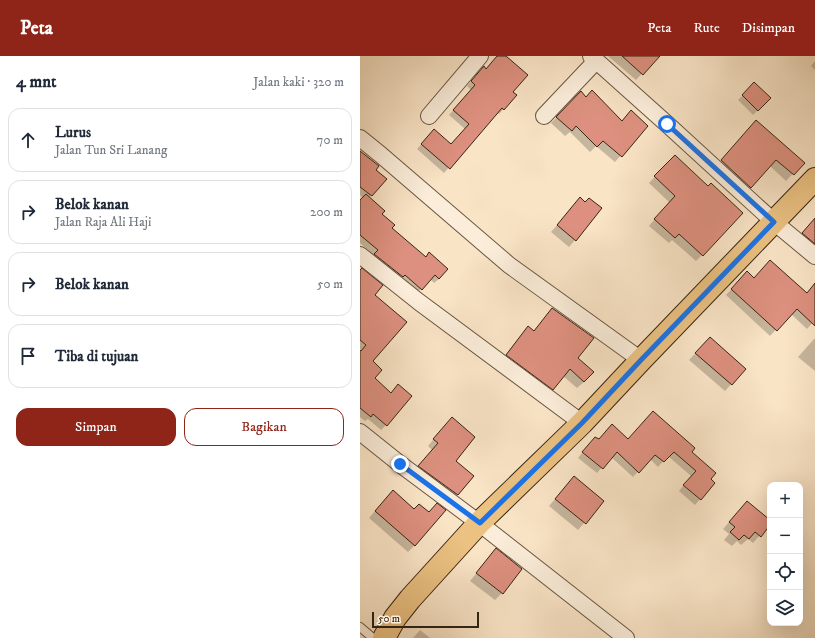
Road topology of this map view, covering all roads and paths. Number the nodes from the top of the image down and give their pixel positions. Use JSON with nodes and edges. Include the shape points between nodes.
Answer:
{"nodes":[{"id":1,"x":480,"y":56,"type":"edge"},
{"id":2,"x":594,"y":59,"type":"edge"},
{"id":3,"x":429,"y":116,"type":"dead end"},
{"id":4,"x":544,"y":116,"type":"dead end"},
{"id":5,"x":360,"y":138,"type":"edge"},
{"id":6,"x":815,"y":179,"type":"edge"},
{"id":7,"x":774,"y":222,"type":"junction"},
{"id":8,"x":360,"y":254,"type":"edge"},
{"id":9,"x":815,"y":256,"type":"edge"},
{"id":10,"x":641,"y":360,"type":"junction"},
{"id":11,"x":582,"y":423,"type":"junction"},
{"id":12,"x":360,"y":432,"type":"edge"},
{"id":13,"x":480,"y":523,"type":"junction"},
{"id":14,"x":360,"y":627,"type":"edge"},
{"id":15,"x":373,"y":638,"type":"edge"},
{"id":16,"x":384,"y":638,"type":"edge"},
{"id":17,"x":626,"y":638,"type":"edge"}],
"edges":[{"from":1,"to":3,"type":"street"},
{"from":2,"to":4,"type":"street"},
{"from":2,"to":7,"type":"street"},
{"from":5,"to":10,"type":"street","via":[[509,265]]},
{"from":6,"to":7,"type":"main road"},
{"from":7,"to":9,"type":"street"},
{"from":7,"to":10,"type":"main road"},
{"from":8,"to":11,"type":"street","via":[[419,302]]},
{"from":10,"to":11,"type":"main road"},
{"from":11,"to":13,"type":"main road"},
{"from":12,"to":13,"type":"street"},
{"from":13,"to":16,"type":"main road","via":[[410,599]]},
{"from":13,"to":17,"type":"street"},
{"from":14,"to":15,"type":"lane"}]}
